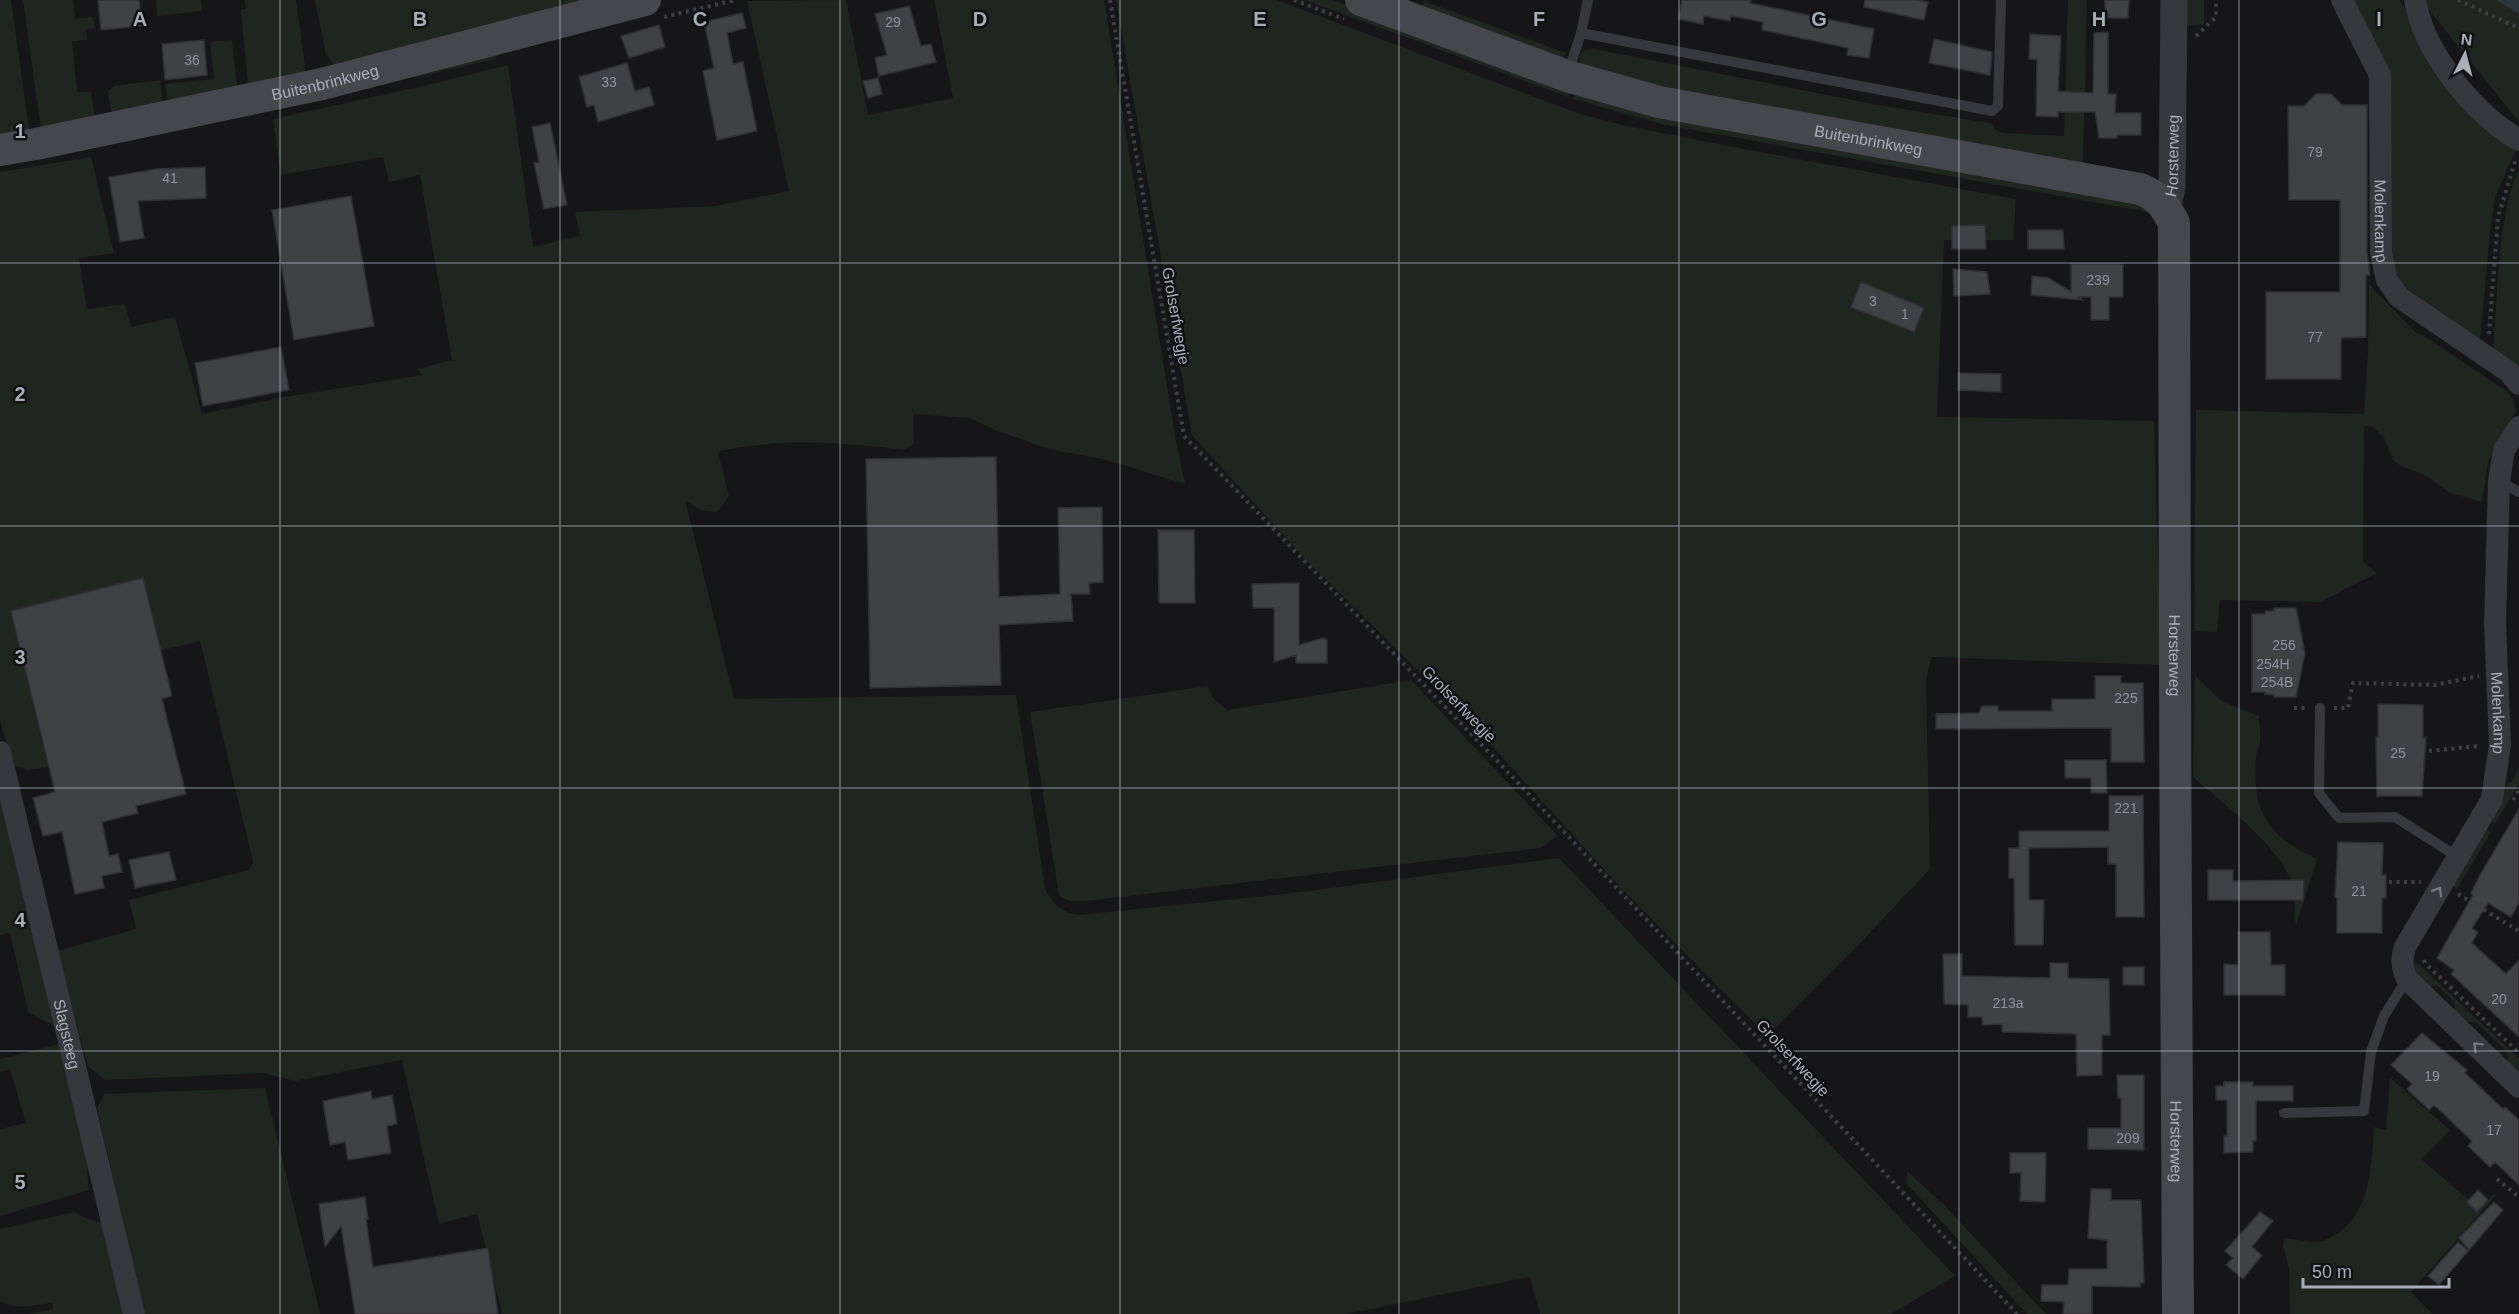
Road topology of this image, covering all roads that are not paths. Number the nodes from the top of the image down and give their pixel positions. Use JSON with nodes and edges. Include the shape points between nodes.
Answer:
{"nodes":[{"id":1,"x":645,"y":0,"type":"edge"},
{"id":2,"x":1361,"y":0,"type":"edge"},
{"id":3,"x":1588,"y":0,"type":"edge"},
{"id":4,"x":2001,"y":0,"type":"edge"},
{"id":5,"x":2174,"y":0,"type":"edge"},
{"id":6,"x":2342,"y":0,"type":"edge"},
{"id":7,"x":2415,"y":0,"type":"edge"},
{"id":8,"x":1581,"y":33,"type":"junction"},
{"id":9,"x":1567,"y":76,"type":"junction"},
{"id":10,"x":2519,"y":140,"type":"edge"},
{"id":11,"x":0,"y":150,"type":"edge"},
{"id":12,"x":2165,"y":206,"type":"junction"},
{"id":13,"x":2519,"y":384,"type":"edge"},
{"id":14,"x":2519,"y":427,"type":"edge"},
{"id":15,"x":2499,"y":481,"type":"junction"},
{"id":16,"x":2519,"y":492,"type":"edge"},
{"id":17,"x":2509,"y":701,"type":"edge"},
{"id":18,"x":2320,"y":708,"type":"road end"},
{"id":19,"x":0,"y":752,"type":"edge"},
{"id":20,"x":2458,"y":857,"type":"junction"},
{"id":21,"x":2408,"y":979,"type":"junction"},
{"id":22,"x":2519,"y":1087,"type":"edge"},
{"id":23,"x":2284,"y":1113,"type":"dead end"},
{"id":24,"x":134,"y":1314,"type":"edge"},
{"id":25,"x":2178,"y":1314,"type":"edge"}],
"edges":[{"from":1,"to":11,"type":"main road","name":"Buitenbrinkweg","via":[[322,84]]},
{"from":2,"to":9,"type":"main road","name":"Buitenbrinkweg"},
{"from":3,"to":8,"type":"lane"},
{"from":4,"to":8,"type":"lane","via":[[1999,98],[1992,111]]},
{"from":5,"to":12,"type":"street","name":"Horsterweg","via":[[2172,187]]},
{"from":6,"to":13,"type":"street","name":"Molenkamp","via":[[2380,75],[2381,253],[2386,280],[2399,297],[2509,372]]},
{"from":7,"to":10,"type":"street","via":[[2418,17],[2435,54],[2471,100]]},
{"from":8,"to":9,"type":"lane"},
{"from":9,"to":12,"type":"main road","name":"Buitenbrinkweg","via":[[1713,113],[2140,189],[2158,197]]},
{"from":12,"to":25,"type":"main road","name":"Horsterweg","via":[[2174,223]]},
{"from":14,"to":15,"type":"street","name":"Molenkamp","via":[[2504,450]]},
{"from":15,"to":16,"type":"lane"},
{"from":15,"to":17,"type":"street","name":"Molenkamp","via":[[2497,672]]},
{"from":17,"to":20,"type":"street","name":"Molenkamp","via":[[2492,799]]},
{"from":18,"to":20,"type":"lane","via":[[2319,794],[2339,818],[2396,817]]},
{"from":19,"to":24,"type":"street","name":"Slagsteeg"},
{"from":21,"to":20,"type":"street","name":"Molenkamp","one_way":true,"via":[[2402,967],[2405,947]]},
{"from":22,"to":21,"type":"street","one_way":true},
{"from":21,"to":23,"type":"lane","via":[[2384,1016],[2371,1052],[2364,1112]]}]}
